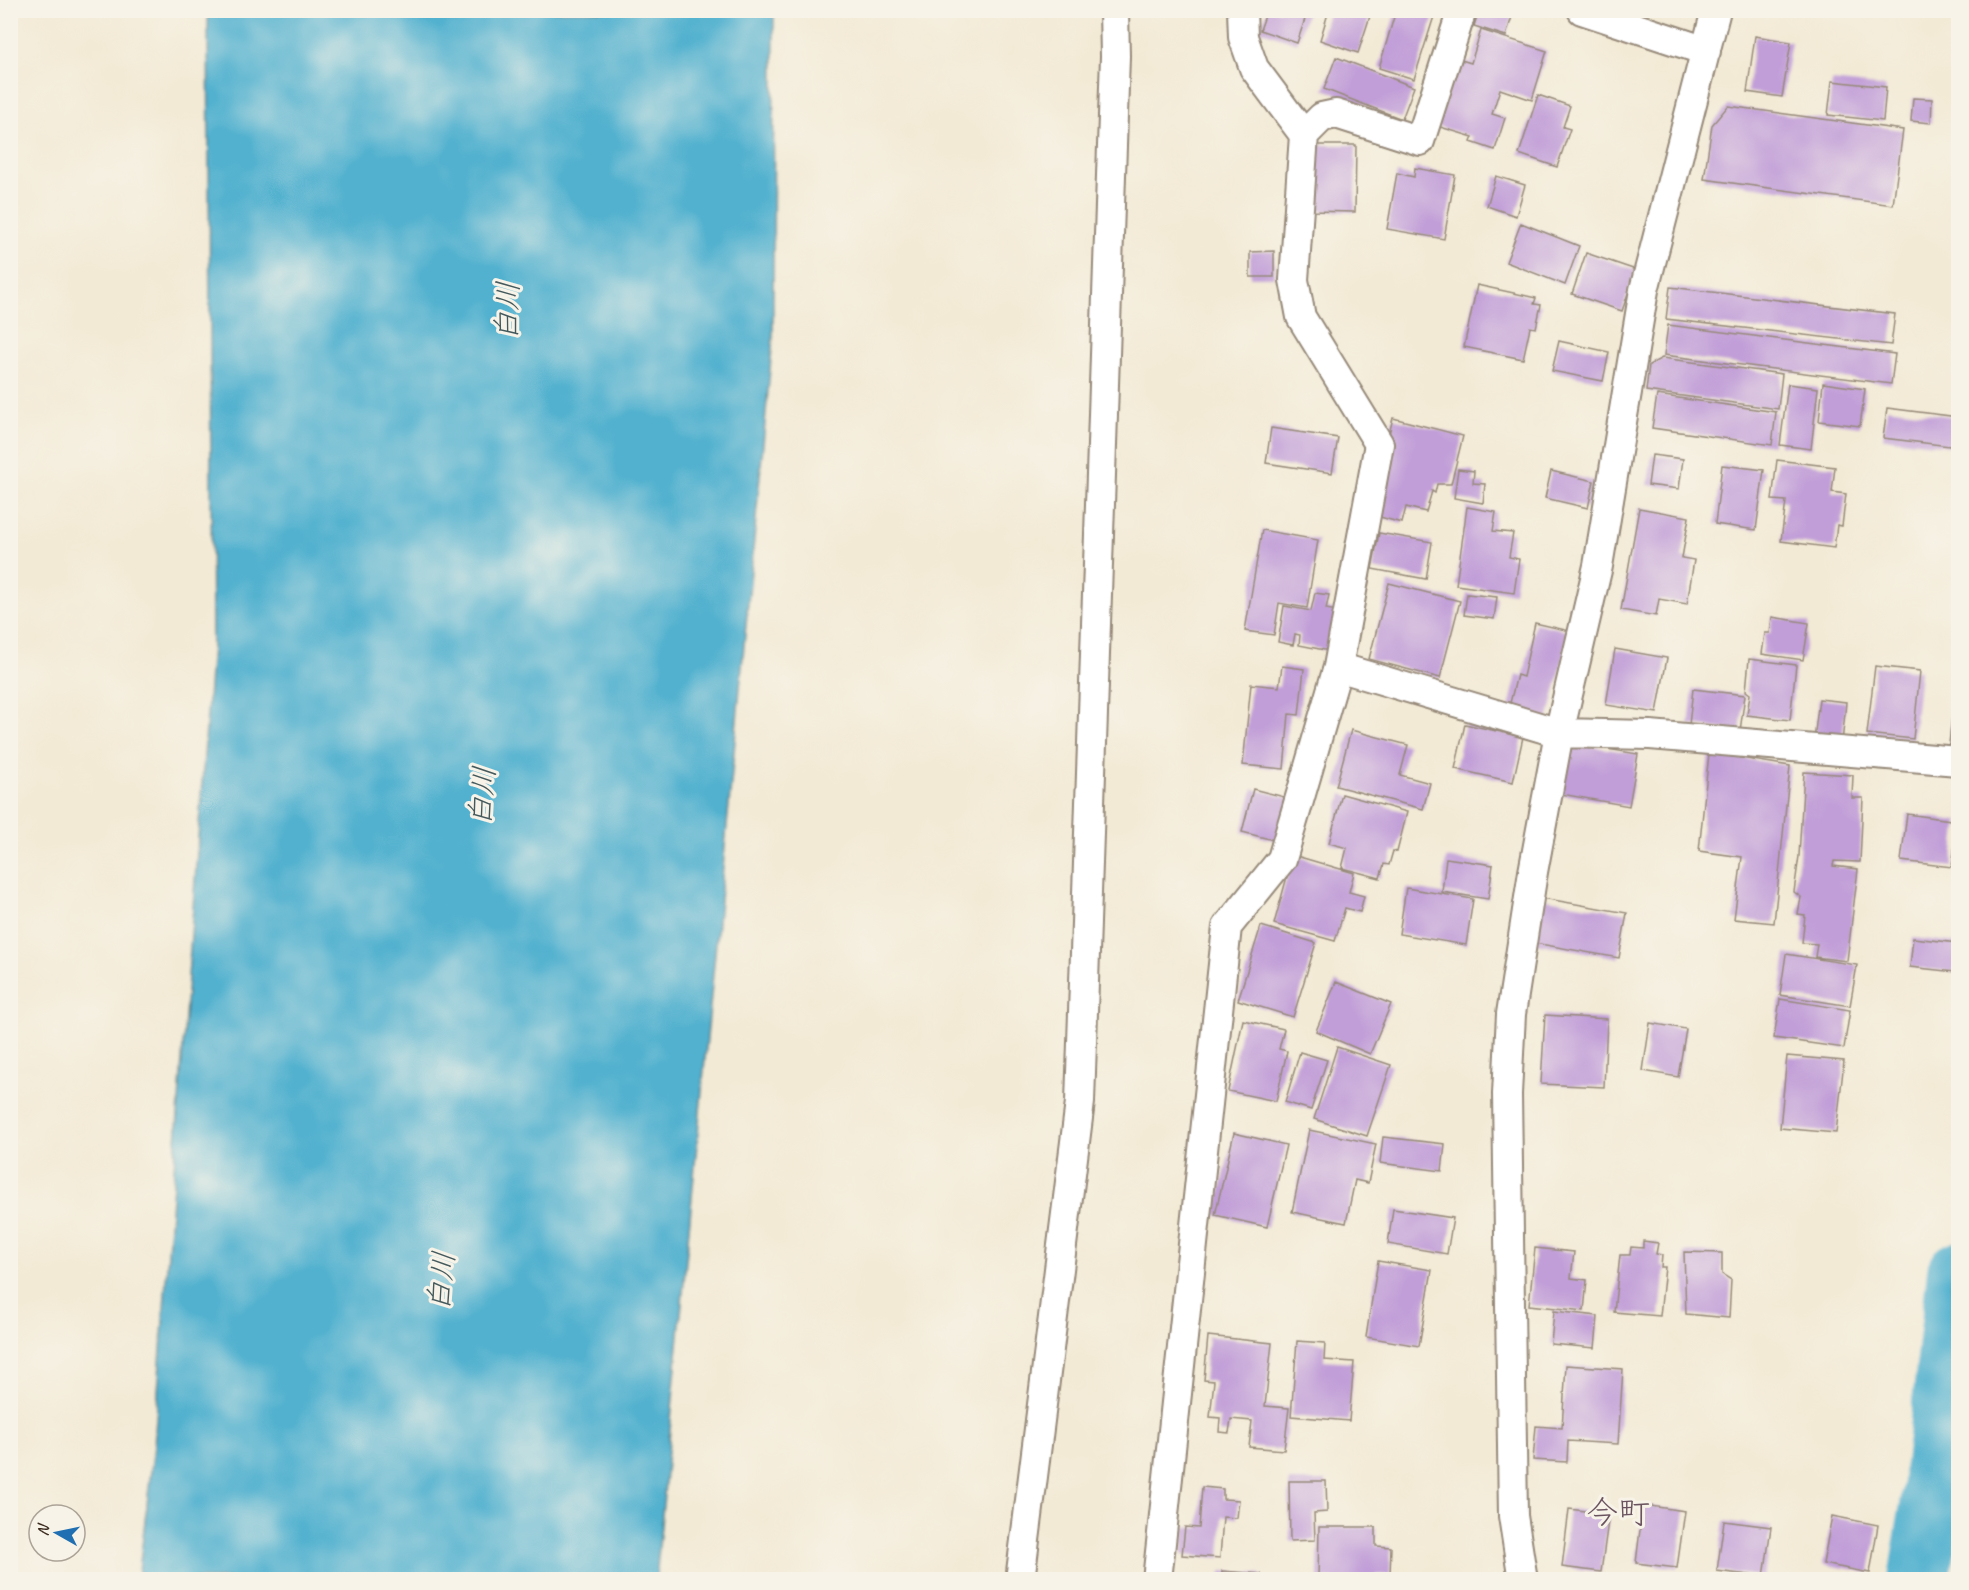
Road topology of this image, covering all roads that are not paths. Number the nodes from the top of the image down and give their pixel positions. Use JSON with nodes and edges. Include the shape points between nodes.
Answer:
{"nodes":[{"id":1,"x":1114,"y":10,"type":"edge"},
{"id":2,"x":1242,"y":10,"type":"edge"},
{"id":3,"x":1462,"y":10,"type":"edge"},
{"id":4,"x":1582,"y":10,"type":"edge"},
{"id":5,"x":1716,"y":10,"type":"edge"},
{"id":6,"x":1706,"y":51,"type":"junction"},
{"id":7,"x":1304,"y":135,"type":"junction"},
{"id":8,"x":1338,"y":667,"type":"junction"},
{"id":9,"x":1559,"y":733,"type":"junction"},
{"id":10,"x":1959,"y":761,"type":"edge"},
{"id":11,"x":1020,"y":1580,"type":"edge"},
{"id":12,"x":1157,"y":1580,"type":"edge"},
{"id":13,"x":1523,"y":1580,"type":"edge"}],
"edges":[{"from":1,"to":11,"type":"street","via":[[1115,80],[1080,1102]]},
{"from":2,"to":7,"type":"street","via":[[1243,37],[1254,68]]},
{"from":3,"to":7,"type":"street","via":[[1420,141],[1336,114],[1322,117]]},
{"from":4,"to":6,"type":"street"},
{"from":5,"to":6,"type":"street"},
{"from":6,"to":9,"type":"street","via":[[1644,290],[1598,566]]},
{"from":7,"to":8,"type":"street","via":[[1294,280],[1301,317],[1379,444]]},
{"from":8,"to":9,"type":"street"},
{"from":8,"to":12,"type":"street","via":[[1282,859],[1227,927]]},
{"from":9,"to":10,"type":"street","via":[[1650,735]]},
{"from":9,"to":13,"type":"street","via":[[1511,1014],[1508,1071],[1513,1516]]}]}
